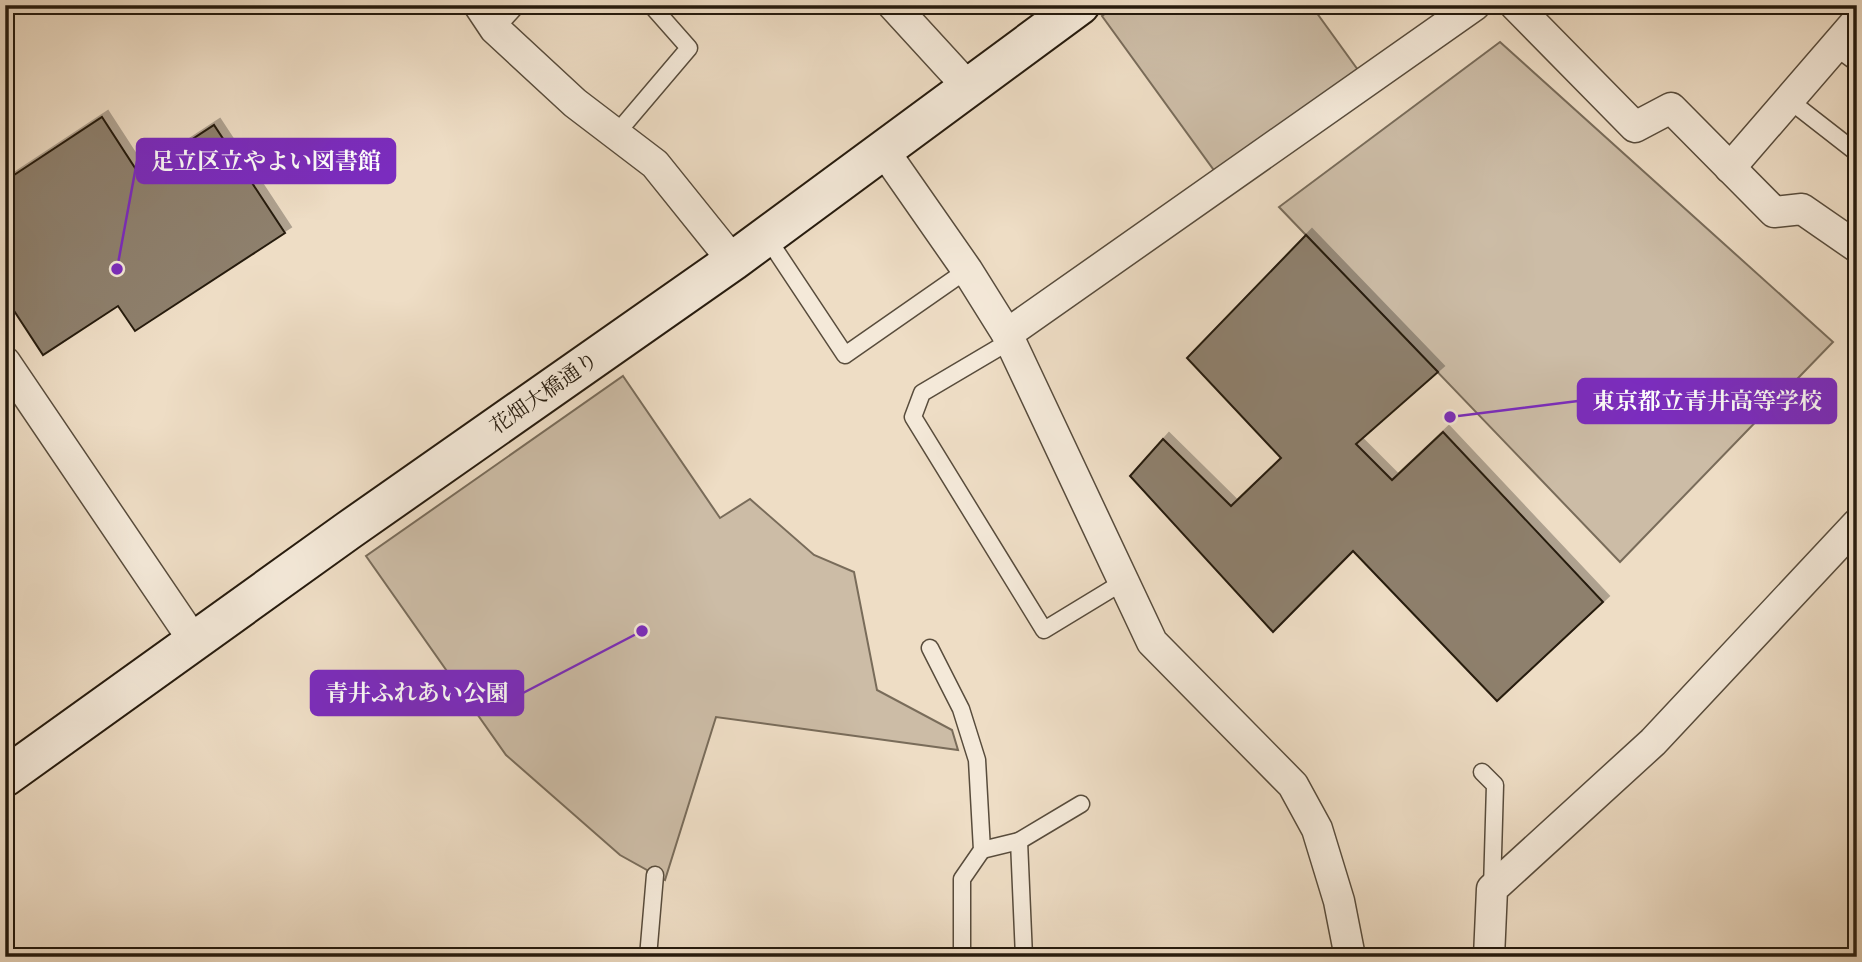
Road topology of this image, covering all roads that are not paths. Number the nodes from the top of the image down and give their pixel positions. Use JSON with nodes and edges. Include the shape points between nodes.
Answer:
{"nodes":[{"id":1,"x":517,"y":5,"type":"edge"},
{"id":2,"x":651,"y":5,"type":"edge"},
{"id":3,"x":893,"y":5,"type":"edge"},
{"id":4,"x":1080,"y":5,"type":"edge"},
{"id":5,"x":1475,"y":5,"type":"edge"},
{"id":6,"x":1515,"y":5,"type":"edge"},
{"id":7,"x":487,"y":17,"type":"edge"},
{"id":8,"x":1857,"y":21,"type":"edge"},
{"id":9,"x":1846,"y":55,"type":"edge"},
{"id":10,"x":970,"y":89,"type":"junction"},
{"id":11,"x":1789,"y":100,"type":"junction"},
{"id":12,"x":616,"y":134,"type":"junction"},
{"id":13,"x":884,"y":151,"type":"junction"},
{"id":14,"x":1857,"y":153,"type":"edge"},
{"id":15,"x":1730,"y":168,"type":"junction"},
{"id":16,"x":766,"y":236,"type":"junction"},
{"id":17,"x":1857,"y":247,"type":"edge"},
{"id":18,"x":733,"y":261,"type":"junction"},
{"id":19,"x":967,"y":270,"type":"junction"},
{"id":20,"x":1009,"y":337,"type":"junction"},
{"id":21,"x":5,"y":362,"type":"edge"},
{"id":22,"x":1857,"y":524,"type":"edge"},
{"id":23,"x":1124,"y":582,"type":"junction"},
{"id":24,"x":194,"y":641,"type":"junction"},
{"id":25,"x":930,"y":648,"type":"dead end"},
{"id":26,"x":1482,"y":772,"type":"dead end"},
{"id":27,"x":5,"y":777,"type":"edge"},
{"id":28,"x":1082,"y":804,"type":"dead end"},
{"id":29,"x":1020,"y":841,"type":"junction"},
{"id":30,"x":982,"y":850,"type":"junction"},
{"id":31,"x":655,"y":875,"type":"dead end"},
{"id":32,"x":1492,"y":889,"type":"junction"},
{"id":33,"x":648,"y":957,"type":"edge"},
{"id":34,"x":962,"y":957,"type":"edge"},
{"id":35,"x":1024,"y":957,"type":"edge"},
{"id":36,"x":1350,"y":957,"type":"edge"},
{"id":37,"x":1489,"y":957,"type":"edge"}],
"edges":[{"from":1,"to":7,"type":"lane"},
{"from":2,"to":12,"type":"lane","via":[[689,48]]},
{"from":3,"to":10,"type":"street"},
{"from":4,"to":10,"type":"street","name":"花畑大橋通り"},
{"from":5,"to":20,"type":"street"},
{"from":6,"to":15,"type":"street","via":[[1635,127],[1671,108]]},
{"from":7,"to":12,"type":"street","via":[[575,103]]},
{"from":8,"to":9,"type":"street"},
{"from":9,"to":11,"type":"street"},
{"from":10,"to":13,"type":"street","name":"花畑大橋通り"},
{"from":11,"to":14,"type":"lane"},
{"from":11,"to":15,"type":"street"},
{"from":12,"to":18,"type":"street","via":[[655,164]]},
{"from":13,"to":16,"type":"street","name":"花畑大橋通り"},
{"from":13,"to":19,"type":"street"},
{"from":15,"to":17,"type":"street","via":[[1774,212],[1802,209]]},
{"from":16,"to":18,"type":"street","name":"花畑大橋通り"},
{"from":16,"to":19,"type":"lane","via":[[845,355]]},
{"from":18,"to":24,"type":"street","name":"花畑大橋通り"},
{"from":19,"to":20,"type":"street"},
{"from":20,"to":23,"type":"street"},
{"from":20,"to":23,"type":"lane","via":[[922,393],[913,417],[1044,630]]},
{"from":21,"to":24,"type":"street"},
{"from":22,"to":32,"type":"street","via":[[1653,742]]},
{"from":23,"to":36,"type":"street","via":[[1152,642],[1293,785],[1317,830]]},
{"from":24,"to":27,"type":"street","name":"花畑大橋通り"},
{"from":25,"to":30,"type":"lane","via":[[961,709],[976,760]]},
{"from":26,"to":32,"type":"lane","via":[[1495,785]]},
{"from":28,"to":29,"type":"lane"},
{"from":29,"to":30,"type":"lane"},
{"from":29,"to":35,"type":"lane"},
{"from":30,"to":34,"type":"lane","via":[[962,879]]},
{"from":31,"to":33,"type":"lane"},
{"from":32,"to":37,"type":"street"}]}
